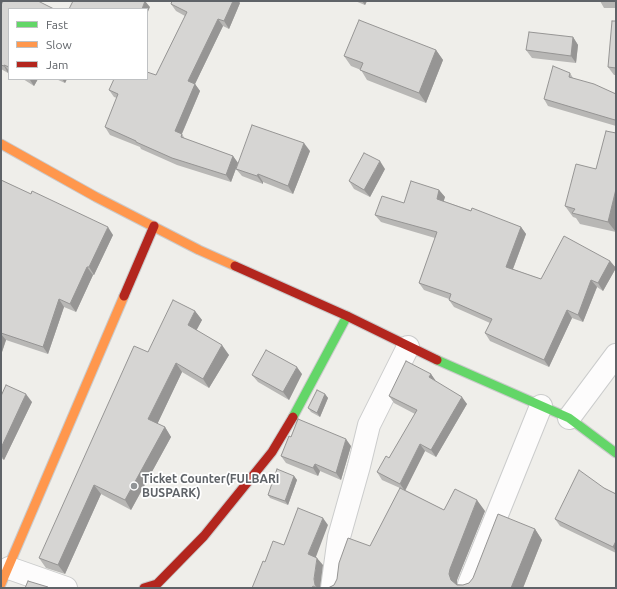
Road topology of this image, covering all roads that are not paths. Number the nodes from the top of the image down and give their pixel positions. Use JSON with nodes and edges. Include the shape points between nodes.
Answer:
{"nodes":[{"id":1,"x":1,"y":144,"type":"edge"},
{"id":2,"x":154,"y":226,"type":"junction"},
{"id":3,"x":347,"y":316,"type":"junction"},
{"id":4,"x":408,"y":347,"type":"junction"},
{"id":5,"x":616,"y":355,"type":"edge"},
{"id":6,"x":541,"y":406,"type":"junction"},
{"id":7,"x":569,"y":418,"type":"junction"},
{"id":8,"x":616,"y":453,"type":"edge"},
{"id":9,"x":5,"y":576,"type":"edge"},
{"id":10,"x":469,"y":584,"type":"edge"},
{"id":11,"x":66,"y":588,"type":"edge"},
{"id":12,"x":144,"y":588,"type":"edge"},
{"id":13,"x":332,"y":588,"type":"edge"}],
"edges":[{"from":1,"to":2,"type":"street"},
{"from":2,"to":3,"type":"street","via":[[200,250]]},
{"from":2,"to":9,"type":"street"},
{"from":3,"to":4,"type":"street"},
{"from":3,"to":12,"type":"street","via":[[272,452],[204,536],[157,584]]},
{"from":4,"to":6,"type":"street"},
{"from":4,"to":13,"type":"street","via":[[369,425],[340,537]]},
{"from":5,"to":7,"type":"street"},
{"from":6,"to":7,"type":"street"},
{"from":6,"to":10,"type":"street"},
{"from":7,"to":8,"type":"street"},
{"from":9,"to":11,"type":"street"}]}
